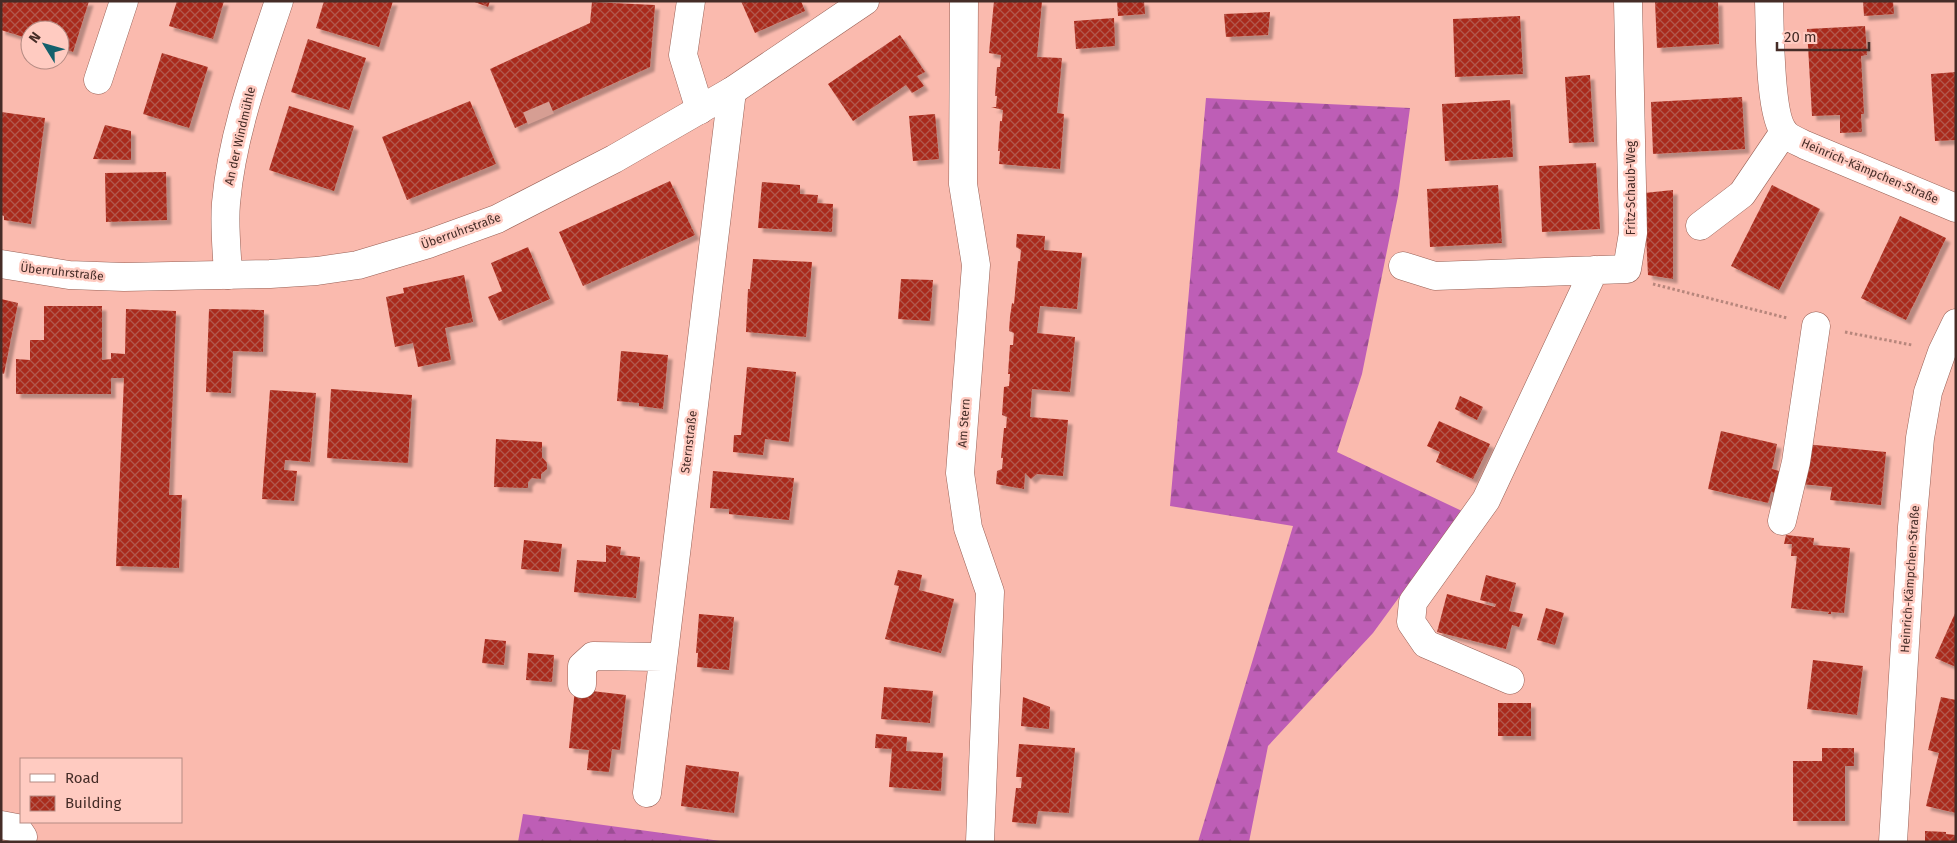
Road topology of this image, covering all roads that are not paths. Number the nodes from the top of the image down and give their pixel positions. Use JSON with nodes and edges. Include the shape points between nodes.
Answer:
{"nodes":[{"id":1,"x":124,"y":1,"type":"edge"},
{"id":2,"x":278,"y":1,"type":"edge"},
{"id":3,"x":691,"y":1,"type":"edge"},
{"id":4,"x":865,"y":1,"type":"edge"},
{"id":5,"x":964,"y":1,"type":"edge"},
{"id":6,"x":1628,"y":1,"type":"edge"},
{"id":7,"x":1769,"y":1,"type":"edge"},
{"id":8,"x":98,"y":80,"type":"dead end"},
{"id":9,"x":732,"y":91,"type":"junction"},
{"id":10,"x":700,"y":110,"type":"junction"},
{"id":11,"x":1784,"y":132,"type":"junction"},
{"id":12,"x":1956,"y":208,"type":"edge"},
{"id":13,"x":1700,"y":226,"type":"dead end"},
{"id":14,"x":1,"y":264,"type":"edge"},
{"id":15,"x":1404,"y":266,"type":"dead end"},
{"id":16,"x":1594,"y":270,"type":"junction"},
{"id":17,"x":228,"y":276,"type":"junction"},
{"id":18,"x":1956,"y":323,"type":"edge"},
{"id":19,"x":1816,"y":326,"type":"road end"},
{"id":20,"x":1782,"y":522,"type":"dead end"},
{"id":21,"x":663,"y":658,"type":"junction"},
{"id":22,"x":1510,"y":680,"type":"dead end"},
{"id":23,"x":582,"y":684,"type":"dead end"},
{"id":24,"x":647,"y":794,"type":"dead end"},
{"id":25,"x":1,"y":824,"type":"edge"},
{"id":26,"x":21,"y":842,"type":"edge"},
{"id":27,"x":980,"y":842,"type":"edge"},
{"id":28,"x":1893,"y":842,"type":"edge"}],
"edges":[{"from":1,"to":8,"type":"street"},
{"from":2,"to":17,"type":"street","name":"An der Windmühle","via":[[247,99],[231,169],[226,204]]},
{"from":3,"to":10,"type":"street","via":[[684,55]]},
{"from":4,"to":9,"type":"street","name":"Überruhrstraße"},
{"from":5,"to":27,"type":"street","name":"Am Stern","via":[[963,184],[976,265],[960,473],[968,528],[990,592]]},
{"from":6,"to":16,"type":"street","name":"Fritz-Schaub-Weg","via":[[1633,233],[1627,269]]},
{"from":7,"to":11,"type":"street","via":[[1775,102]]},
{"from":9,"to":10,"type":"street","name":"Überruhrstraße"},
{"from":9,"to":21,"type":"street","name":"Sternstraße"},
{"from":10,"to":17,"type":"street","name":"Überruhrstraße","via":[[526,205],[428,244],[358,265]]},
{"from":11,"to":12,"type":"street","name":"Heinrich-Kämpchen-Straße","via":[[1805,145]]},
{"from":11,"to":13,"type":"street","via":[[1742,194]]},
{"from":14,"to":17,"type":"street","name":"Überruhrstraße","via":[[124,278]]},
{"from":15,"to":16,"type":"street","via":[[1434,276]]},
{"from":16,"to":22,"type":"street","via":[[1486,500],[1412,602],[1411,622],[1426,644]]},
{"from":18,"to":28,"type":"street","name":"Heinrich-Kämpchen-Straße","via":[[1928,392],[1920,438]]},
{"from":19,"to":20,"type":"street","via":[[1796,462]]},
{"from":21,"to":23,"type":"street","via":[[593,656],[582,666]]},
{"from":21,"to":24,"type":"street","name":"Sternstraße"},
{"from":25,"to":26,"type":"street","via":[[17,828]]}]}
